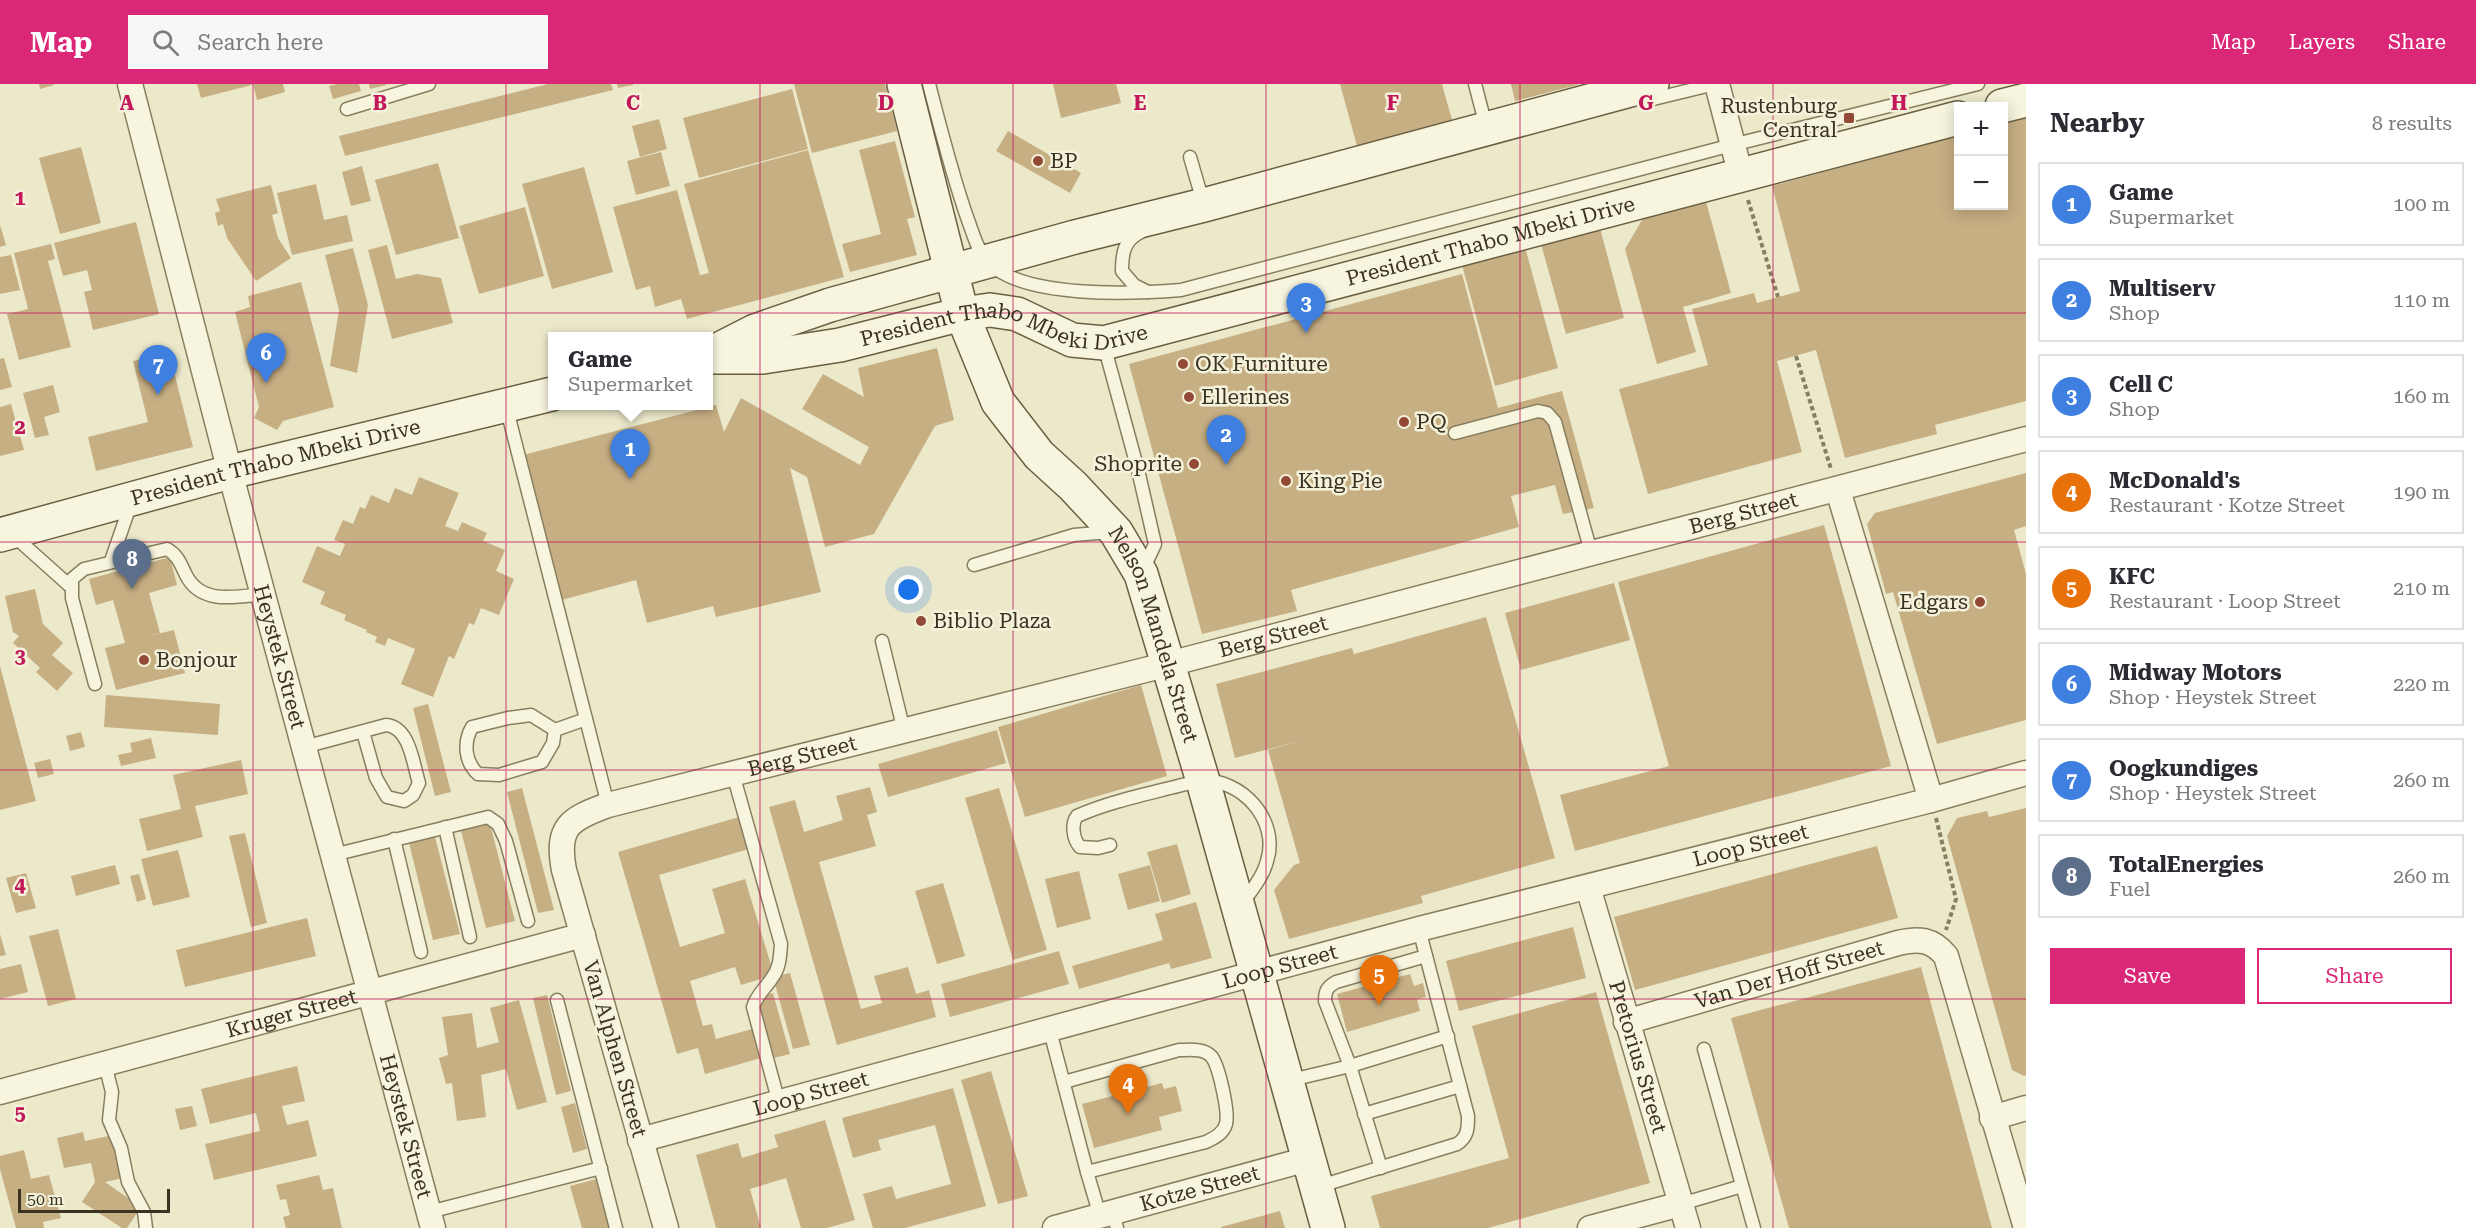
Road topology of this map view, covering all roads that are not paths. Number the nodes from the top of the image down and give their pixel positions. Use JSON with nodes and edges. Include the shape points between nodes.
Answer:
{"nodes":[{"id":1,"x":130,"y":84,"type":"edge"},
{"id":2,"x":429,"y":84,"type":"edge"},
{"id":3,"x":904,"y":84,"type":"edge"},
{"id":4,"x":929,"y":84,"type":"edge"},
{"id":5,"x":1475,"y":84,"type":"edge"},
{"id":6,"x":1716,"y":84,"type":"edge"},
{"id":7,"x":1978,"y":84,"type":"edge"},
{"id":8,"x":1643,"y":94,"type":"edge"},
{"id":9,"x":2026,"y":100,"type":"edge"},
{"id":10,"x":2008,"y":104,"type":"edge"},
{"id":11,"x":346,"y":109,"type":"dead end"},
{"id":12,"x":1954,"y":119,"type":"edge"},
{"id":13,"x":1541,"y":127,"type":"dead end"},
{"id":14,"x":1487,"y":129,"type":"junction"},
{"id":15,"x":1190,"y":157,"type":"dead end"},
{"id":16,"x":1737,"y":160,"type":"junction"},
{"id":17,"x":1204,"y":205,"type":"junction"},
{"id":18,"x":987,"y":262,"type":"junction"},
{"id":19,"x":953,"y":272,"type":"junction"},
{"id":20,"x":1149,"y":293,"type":"junction"},
{"id":21,"x":962,"y":314,"type":"junction"},
{"id":22,"x":1104,"y":343,"type":"junction"},
{"id":23,"x":713,"y":353,"type":"edge"},
{"id":24,"x":713,"y":356,"type":"edge"},
{"id":25,"x":548,"y":395,"type":"edge"},
{"id":26,"x":506,"y":405,"type":"junction"},
{"id":27,"x":1455,"y":433,"type":"dead end"},
{"id":28,"x":2026,"y":439,"type":"edge"},
{"id":29,"x":230,"y":472,"type":"junction"},
{"id":30,"x":1838,"y":490,"type":"junction"},
{"id":31,"x":132,"y":499,"type":"junction"},
{"id":32,"x":1116,"y":532,"type":"junction"},
{"id":33,"x":5,"y":533,"type":"edge"},
{"id":34,"x":1591,"y":552,"type":"junction"},
{"id":35,"x":111,"y":561,"type":"junction"},
{"id":36,"x":974,"y":566,"type":"dead end"},
{"id":37,"x":1141,"y":574,"type":"junction"},
{"id":38,"x":71,"y":587,"type":"junction"},
{"id":39,"x":263,"y":594,"type":"junction"},
{"id":40,"x":882,"y":641,"type":"dead end"},
{"id":41,"x":1169,"y":664,"type":"junction"},
{"id":42,"x":95,"y":684,"type":"dead end"},
{"id":43,"x":586,"y":719,"type":"junction"},
{"id":44,"x":555,"y":730,"type":"junction"},
{"id":45,"x":904,"y":731,"type":"junction"},
{"id":46,"x":363,"y":732,"type":"junction"},
{"id":47,"x":304,"y":747,"type":"junction"},
{"id":48,"x":2026,"y":773,"type":"edge"},
{"id":49,"x":733,"y":774,"type":"junction"},
{"id":50,"x":1203,"y":781,"type":"junction"},
{"id":51,"x":1931,"y":800,"type":"junction"},
{"id":52,"x":608,"y":805,"type":"junction"},
{"id":53,"x":445,"y":827,"type":"junction"},
{"id":54,"x":394,"y":839,"type":"junction"},
{"id":55,"x":1110,"y":845,"type":"dead end"},
{"id":56,"x":333,"y":855,"type":"junction"},
{"id":57,"x":564,"y":870,"type":"joint"},
{"id":58,"x":1588,"y":887,"type":"junction"},
{"id":59,"x":1238,"y":909,"type":"junction"},
{"id":60,"x":528,"y":921,"type":"dead end"},
{"id":61,"x":1419,"y":929,"type":"junction"},
{"id":62,"x":583,"y":935,"type":"junction"},
{"id":63,"x":470,"y":937,"type":"dead end"},
{"id":64,"x":422,"y":952,"type":"dead end"},
{"id":65,"x":1426,"y":956,"type":"junction"},
{"id":66,"x":1256,"y":975,"type":"junction"},
{"id":67,"x":370,"y":993,"type":"junction"},
{"id":68,"x":557,"y":1000,"type":"dead end"},
{"id":69,"x":1626,"y":1022,"type":"junction"},
{"id":70,"x":1050,"y":1031,"type":"junction"},
{"id":71,"x":1448,"y":1036,"type":"junction"},
{"id":72,"x":1704,"y":1049,"type":"dead end"},
{"id":73,"x":105,"y":1064,"type":"junction"},
{"id":74,"x":1350,"y":1066,"type":"junction"},
{"id":75,"x":1286,"y":1081,"type":"junction"},
{"id":76,"x":1064,"y":1082,"type":"junction"},
{"id":77,"x":1460,"y":1086,"type":"junction"},
{"id":78,"x":0,"y":1092,"type":"edge"},
{"id":79,"x":779,"y":1103,"type":"junction"},
{"id":80,"x":2026,"y":1108,"type":"edge"},
{"id":81,"x":1364,"y":1114,"type":"junction"},
{"id":82,"x":1992,"y":1118,"type":"junction"},
{"id":83,"x":640,"y":1140,"type":"junction"},
{"id":84,"x":601,"y":1168,"type":"junction"},
{"id":85,"x":1381,"y":1168,"type":"junction"},
{"id":86,"x":1087,"y":1172,"type":"junction"},
{"id":87,"x":1312,"y":1173,"type":"junction"},
{"id":88,"x":1742,"y":1186,"type":"junction"},
{"id":89,"x":1681,"y":1204,"type":"junction"},
{"id":90,"x":1110,"y":1219,"type":"edge"},
{"id":91,"x":431,"y":1220,"type":"edge"},
{"id":92,"x":146,"y":1228,"type":"edge"},
{"id":93,"x":616,"y":1228,"type":"edge"},
{"id":94,"x":666,"y":1228,"type":"edge"},
{"id":95,"x":1055,"y":1228,"type":"edge"},
{"id":96,"x":1328,"y":1228,"type":"edge"},
{"id":97,"x":1590,"y":1228,"type":"edge"},
{"id":98,"x":1688,"y":1228,"type":"edge"},
{"id":99,"x":1754,"y":1228,"type":"edge"},
{"id":100,"x":2025,"y":1228,"type":"edge"}],
"edges":[{"from":1,"to":29,"type":"street","name":"Heystek Street"},
{"from":2,"to":11,"type":"lane"},
{"from":3,"to":19,"type":"street","name":"Nelson Mandela Street"},
{"from":4,"to":18,"type":"lane","via":[[956,187]]},
{"from":5,"to":14,"type":"lane"},
{"from":6,"to":8,"type":"lane"},
{"from":6,"to":16,"type":"street"},
{"from":7,"to":16,"type":"lane"},
{"from":8,"to":14,"type":"street","name":"President Thabo Mbeki Drive"},
{"from":9,"to":10,"type":"street"},
{"from":12,"to":16,"type":"street","name":"President Thabo Mbeki Drive"},
{"from":13,"to":20,"type":"lane","via":[[1159,223],[1133,236],[1122,252],[1122,271],[1134,285]]},
{"from":14,"to":17,"type":"street","name":"President Thabo Mbeki Drive"},
{"from":15,"to":17,"type":"lane"},
{"from":16,"to":20,"type":"lane","via":[[1181,290]]},
{"from":16,"to":22,"type":"street","name":"President Thabo Mbeki Drive"},
{"from":17,"to":18,"type":"street","name":"President Thabo Mbeki Drive"},
{"from":18,"to":19,"type":"street","name":"President Thabo Mbeki Drive"},
{"from":18,"to":20,"type":"lane","via":[[1012,278],[1057,289]]},
{"from":19,"to":21,"type":"street","name":"Nelson Mandela Street"},
{"from":19,"to":23,"type":"street","name":"President Thabo Mbeki Drive","via":[[830,305],[756,331]]},
{"from":21,"to":22,"type":"street","name":"President Thabo Mbeki Drive","via":[[990,310],[1017,314],[1072,340]]},
{"from":21,"to":24,"type":"street","name":"President Thabo Mbeki Drive","via":[[840,345],[763,357]]},
{"from":21,"to":32,"type":"street","name":"Nelson Mandela Street","via":[[998,402],[1039,454]]},
{"from":22,"to":37,"type":"lane","via":[[1155,544]]},
{"from":25,"to":26,"type":"street","name":"President Thabo Mbeki Drive"},
{"from":26,"to":29,"type":"street","name":"President Thabo Mbeki Drive"},
{"from":26,"to":43,"type":"lane"},
{"from":27,"to":34,"type":"lane","via":[[1538,411],[1547,413],[1555,422]]},
{"from":28,"to":30,"type":"street","name":"Berg Street"},
{"from":29,"to":31,"type":"street","name":"President Thabo Mbeki Drive"},
{"from":29,"to":39,"type":"street","name":"Heystek Street"},
{"from":30,"to":34,"type":"street","name":"Berg Street"},
{"from":30,"to":51,"type":"street"},
{"from":31,"to":33,"type":"street","name":"President Thabo Mbeki Drive"},
{"from":31,"to":35,"type":"lane"},
{"from":32,"to":36,"type":"lane","via":[[1074,535]]},
{"from":32,"to":37,"type":"street","name":"Nelson Mandela Street"},
{"from":33,"to":38,"type":"lane"},
{"from":34,"to":41,"type":"street","name":"Berg Street"},
{"from":35,"to":38,"type":"lane","via":[[77,573]]},
{"from":35,"to":39,"type":"lane","via":[[167,549],[174,552],[197,590],[206,595]]},
{"from":37,"to":41,"type":"street","name":"Nelson Mandela Street"},
{"from":38,"to":42,"type":"lane"},
{"from":39,"to":47,"type":"street","name":"Heystek Street"},
{"from":40,"to":45,"type":"lane"},
{"from":41,"to":45,"type":"street","name":"Berg Street"},
{"from":41,"to":50,"type":"street","name":"Nelson Mandela Street"},
{"from":43,"to":44,"type":"lane"},
{"from":43,"to":52,"type":"lane"},
{"from":44,"to":44,"type":"lane","via":[[531,715],[472,727],[467,735],[469,766],[478,774],[499,775],[529,768],[543,762]]},
{"from":45,"to":49,"type":"street","name":"Berg Street"},
{"from":46,"to":46,"type":"lane","via":[[376,778],[387,797],[404,801],[413,795],[418,783],[404,735],[386,725]]},
{"from":46,"to":47,"type":"lane"},
{"from":47,"to":56,"type":"street","name":"Heystek Street"},
{"from":48,"to":51,"type":"street","name":"Loop Street"},
{"from":49,"to":52,"type":"street","name":"Berg Street"},
{"from":49,"to":79,"type":"lane","via":[[781,944],[774,976],[757,995],[753,1007]]},
{"from":50,"to":55,"type":"lane","via":[[1134,796],[1077,816],[1073,821],[1080,847]]},
{"from":50,"to":59,"type":"street","name":"Nelson Mandela Street"},
{"from":50,"to":59,"type":"lane","via":[[1241,791],[1251,799],[1265,823],[1270,847],[1268,860]]},
{"from":51,"to":58,"type":"street","name":"Loop Street"},
{"from":52,"to":57,"type":"street","name":"Berg Street","via":[[574,819],[563,832],[560,849]]},
{"from":53,"to":54,"type":"lane"},
{"from":53,"to":60,"type":"lane","via":[[488,817],[498,824]]},
{"from":53,"to":63,"type":"lane"},
{"from":54,"to":56,"type":"lane"},
{"from":54,"to":64,"type":"lane"},
{"from":56,"to":67,"type":"street","name":"Heystek Street"},
{"from":57,"to":62,"type":"street","name":"Van Alphen Street"},
{"from":58,"to":61,"type":"street","name":"Loop Street"},
{"from":58,"to":69,"type":"street","name":"Pretorius Street"},
{"from":59,"to":66,"type":"street","name":"Nelson Mandela Street"},
{"from":61,"to":65,"type":"lane"},
{"from":61,"to":66,"type":"street","name":"Loop Street"},
{"from":62,"to":67,"type":"street","name":"Kruger Street"},
{"from":62,"to":83,"type":"street","name":"Van Alphen Street"},
{"from":65,"to":71,"type":"lane"},
{"from":65,"to":74,"type":"lane","via":[[1329,986],[1325,1001]]},
{"from":66,"to":70,"type":"street","name":"Loop Street"},
{"from":66,"to":75,"type":"street","name":"Nelson Mandela Street"},
{"from":67,"to":73,"type":"street","name":"Kruger Street"},
{"from":67,"to":91,"type":"street","name":"Heystek Street"},
{"from":68,"to":84,"type":"lane"},
{"from":69,"to":82,"type":"street","name":"Van Der Hoff Street","via":[[1898,942],[1923,940],[1942,952]]},
{"from":69,"to":89,"type":"street","name":"Pretorius Street"},
{"from":70,"to":76,"type":"lane"},
{"from":70,"to":79,"type":"street","name":"Loop Street"},
{"from":71,"to":74,"type":"lane"},
{"from":71,"to":77,"type":"lane"},
{"from":72,"to":88,"type":"lane"},
{"from":73,"to":78,"type":"street","name":"Kruger Street"},
{"from":73,"to":92,"type":"lane","via":[[111,1092],[109,1120],[122,1148],[128,1182],[144,1212]]},
{"from":74,"to":75,"type":"lane"},
{"from":74,"to":81,"type":"lane"},
{"from":75,"to":87,"type":"street","name":"Nelson Mandela Street"},
{"from":76,"to":86,"type":"lane"},
{"from":76,"to":86,"type":"lane","via":[[1179,1050],[1197,1050],[1209,1055],[1216,1065],[1226,1111],[1226,1124],[1220,1134],[1206,1142]]},
{"from":77,"to":81,"type":"lane"},
{"from":77,"to":85,"type":"lane","via":[[1468,1116],[1464,1139]]},
{"from":79,"to":83,"type":"street","name":"Loop Street"},
{"from":80,"to":82,"type":"street"},
{"from":81,"to":85,"type":"lane"},
{"from":82,"to":100,"type":"street"},
{"from":83,"to":94,"type":"street","name":"Van Alphen Street"},
{"from":84,"to":91,"type":"lane"},
{"from":84,"to":93,"type":"lane"},
{"from":85,"to":87,"type":"lane"},
{"from":86,"to":90,"type":"lane"},
{"from":87,"to":90,"type":"street","name":"Kotze Street"},
{"from":87,"to":96,"type":"street","name":"Nelson Mandela Street"},
{"from":88,"to":89,"type":"lane"},
{"from":88,"to":99,"type":"lane"},
{"from":89,"to":97,"type":"street"},
{"from":89,"to":98,"type":"street","name":"Pretorius Street"},
{"from":90,"to":95,"type":"street","name":"Kotze Street"}]}
